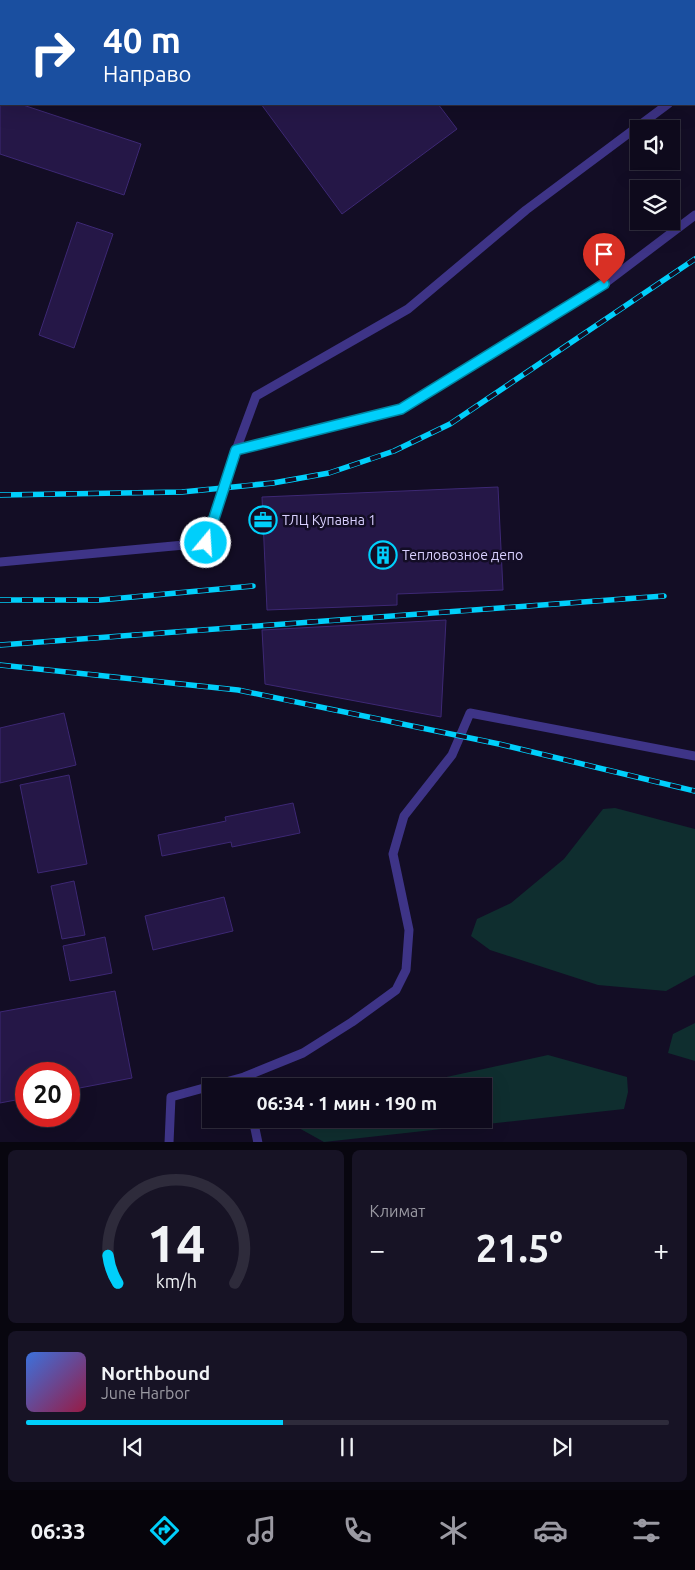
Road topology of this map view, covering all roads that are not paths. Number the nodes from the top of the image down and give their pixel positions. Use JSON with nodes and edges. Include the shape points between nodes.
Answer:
{"nodes":[{"id":1,"x":667,"y":105,"type":"edge"},
{"id":2,"x":695,"y":215,"type":"edge"},
{"id":3,"x":236,"y":450,"type":"junction"},
{"id":4,"x":0,"y":562,"type":"edge"},
{"id":5,"x":695,"y":756,"type":"edge"},
{"id":6,"x":253,"y":1078,"type":"edge"},
{"id":7,"x":202,"y":1091,"type":"edge"},
{"id":8,"x":255,"y":1128,"type":"edge"},
{"id":9,"x":169,"y":1142,"type":"edge"},
{"id":10,"x":258,"y":1142,"type":"edge"}],
"edges":[{"from":1,"to":3,"type":"lane","via":[[526,210],[408,309],[256,396]]},
{"from":2,"to":3,"type":"lane","via":[[604,284],[401,409]]},
{"from":3,"to":4,"type":"lane","via":[[206,543]]},
{"from":5,"to":6,"type":"lane","via":[[470,713],[452,755],[404,816],[393,854],[409,930],[406,970],[396,990],[303,1053]]},
{"from":7,"to":9,"type":"lane","via":[[171,1097]]},
{"from":8,"to":10,"type":"lane"}]}
